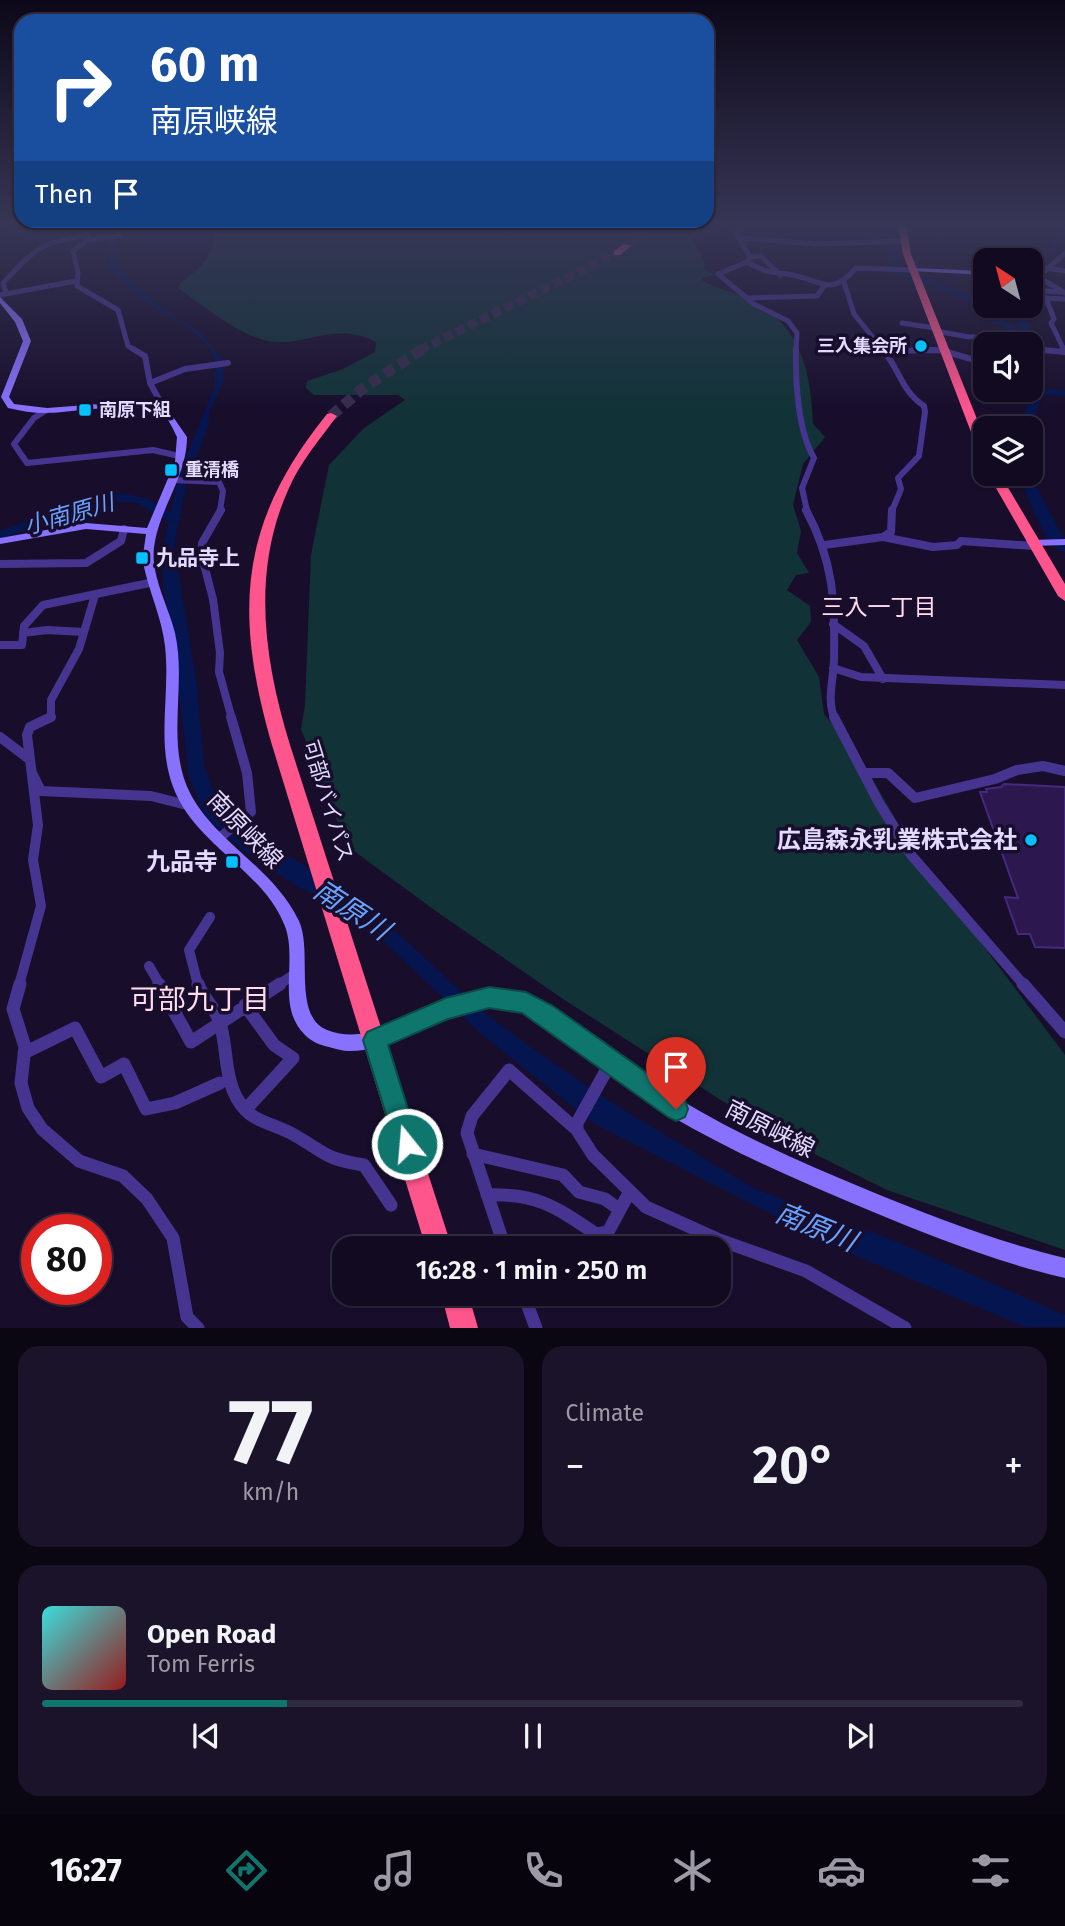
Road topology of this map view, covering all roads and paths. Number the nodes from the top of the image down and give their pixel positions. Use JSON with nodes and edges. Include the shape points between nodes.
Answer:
{"nodes":[{"id":1,"x":51,"y":286,"type":"edge"},
{"id":2,"x":79,"y":286,"type":"edge"},
{"id":3,"x":733,"y":286,"type":"edge"},
{"id":4,"x":824,"y":286,"type":"edge"},
{"id":5,"x":845,"y":286,"type":"edge"},
{"id":6,"x":920,"y":286,"type":"edge"},
{"id":7,"x":1047,"y":286,"type":"edge"},
{"id":8,"x":1044,"y":291,"type":"dead end"},
{"id":9,"x":1065,"y":295,"type":"edge"},
{"id":10,"x":2,"y":296,"type":"edge"},
{"id":11,"x":748,"y":298,"type":"junction"},
{"id":12,"x":902,"y":323,"type":"dead end"},
{"id":13,"x":936,"y":330,"type":"junction"},
{"id":14,"x":973,"y":337,"type":"edge"},
{"id":15,"x":1061,"y":339,"type":"edge"},
{"id":16,"x":1043,"y":350,"type":"edge"},
{"id":17,"x":887,"y":351,"type":"junction"},
{"id":18,"x":944,"y":352,"type":"junction"},
{"id":19,"x":1065,"y":352,"type":"edge"},
{"id":20,"x":973,"y":360,"type":"edge"},
{"id":21,"x":228,"y":363,"type":"dead end"},
{"id":22,"x":150,"y":383,"type":"junction"},
{"id":23,"x":158,"y":408,"type":"junction"},
{"id":24,"x":44,"y":411,"type":"junction"},
{"id":25,"x":331,"y":416,"type":"tunnel mouth"},
{"id":26,"x":973,"y":423,"type":"edge"},
{"id":27,"x":179,"y":456,"type":"junction"},
{"id":28,"x":173,"y":480,"type":"junction"},
{"id":29,"x":1001,"y":486,"type":"edge"},
{"id":30,"x":124,"y":529,"type":"junction"},
{"id":31,"x":153,"y":532,"type":"junction"},
{"id":32,"x":883,"y":537,"type":"junction"},
{"id":33,"x":0,"y":541,"type":"edge"},
{"id":34,"x":1065,"y":542,"type":"edge"},
{"id":35,"x":824,"y":545,"type":"junction"},
{"id":36,"x":1033,"y":545,"type":"junction"},
{"id":37,"x":0,"y":564,"type":"edge"},
{"id":38,"x":154,"y":582,"type":"junction"},
{"id":39,"x":95,"y":595,"type":"junction"},
{"id":40,"x":1065,"y":596,"type":"edge"},
{"id":41,"x":833,"y":624,"type":"junction"},
{"id":42,"x":83,"y":632,"type":"junction"},
{"id":43,"x":23,"y":633,"type":"junction"},
{"id":44,"x":0,"y":645,"type":"edge"},
{"id":45,"x":833,"y":668,"type":"junction"},
{"id":46,"x":883,"y":679,"type":"junction"},
{"id":47,"x":1065,"y":685,"type":"edge"},
{"id":48,"x":0,"y":737,"type":"edge"},
{"id":49,"x":29,"y":759,"type":"junction"},
{"id":50,"x":1065,"y":771,"type":"edge"},
{"id":51,"x":30,"y":772,"type":"junction"},
{"id":52,"x":864,"y":773,"type":"junction"},
{"id":53,"x":187,"y":804,"type":"junction"},
{"id":54,"x":220,"y":837,"type":"junction"},
{"id":55,"x":314,"y":854,"type":"joint"},
{"id":56,"x":210,"y":917,"type":"dead end"},
{"id":57,"x":149,"y":966,"type":"dead end"},
{"id":58,"x":298,"y":972,"type":"junction"},
{"id":59,"x":489,"y":998,"type":"joint"},
{"id":60,"x":245,"y":1005,"type":"junction"},
{"id":61,"x":220,"y":1022,"type":"junction"},
{"id":62,"x":1065,"y":1032,"type":"edge"},
{"id":63,"x":375,"y":1040,"type":"junction"},
{"id":64,"x":24,"y":1053,"type":"junction"},
{"id":65,"x":611,"y":1062,"type":"junction"},
{"id":66,"x":220,"y":1083,"type":"dead end"},
{"id":67,"x":246,"y":1109,"type":"junction"},
{"id":68,"x":579,"y":1123,"type":"junction"},
{"id":69,"x":473,"y":1154,"type":"junction"},
{"id":70,"x":629,"y":1193,"type":"junction"},
{"id":71,"x":487,"y":1195,"type":"junction"},
{"id":72,"x":391,"y":1205,"type":"dead end"},
{"id":73,"x":620,"y":1210,"type":"junction"},
{"id":74,"x":435,"y":1236,"type":"edge"},
{"id":75,"x":501,"y":1236,"type":"edge"},
{"id":76,"x":1065,"y":1268,"type":"edge"},
{"id":77,"x":458,"y":1306,"type":"edge"},
{"id":78,"x":528,"y":1306,"type":"edge"},
{"id":79,"x":198,"y":1328,"type":"edge"},
{"id":80,"x":464,"y":1328,"type":"edge"},
{"id":81,"x":536,"y":1328,"type":"edge"},
{"id":82,"x":905,"y":1328,"type":"edge"}],
"edges":[{"from":1,"to":10,"type":"street"},
{"from":2,"to":22,"type":"street","via":[[118,310],[128,346],[145,356]]},
{"from":3,"to":11,"type":"street"},
{"from":4,"to":11,"type":"street","via":[[817,296]]},
{"from":5,"to":17,"type":"street","via":[[856,316]]},
{"from":6,"to":13,"type":"highway"},
{"from":7,"to":9,"type":"street"},
{"from":8,"to":9,"type":"street"},
{"from":9,"to":15,"type":"street","via":[[1046,298]]},
{"from":10,"to":24,"type":"main road","via":[[27,341],[6,402],[19,409]]},
{"from":11,"to":35,"type":"street","via":[[788,321],[797,333],[795,384],[804,441],[814,458],[801,481],[803,502]]},
{"from":12,"to":13,"type":"street"},
{"from":13,"to":14,"type":"street"},
{"from":13,"to":18,"type":"highway"},
{"from":15,"to":19,"type":"street"},
{"from":16,"to":19,"type":"street"},
{"from":17,"to":18,"type":"street"},
{"from":17,"to":32,"type":"street","via":[[906,393],[923,406],[926,419],[919,456],[898,478],[901,489],[889,517],[891,532]]},
{"from":18,"to":20,"type":"street"},
{"from":18,"to":26,"type":"highway"},
{"from":21,"to":22,"type":"street","via":[[185,369]]},
{"from":22,"to":23,"type":"street","via":[[161,403]]},
{"from":23,"to":24,"type":"main road"},
{"from":23,"to":27,"type":"main road","name":"南原峡線","via":[[166,412],[182,437]]},
{"from":24,"to":27,"type":"street","via":[[14,444],[27,463],[153,450]]},
{"from":25,"to":55,"type":"highway","name":"可部バイパス","via":[[295,463],[276,498],[263,552],[257,618],[271,713]]},
{"from":27,"to":28,"type":"main road","name":"南原峡線"},
{"from":28,"to":31,"type":"main road","name":"南原峡線"},
{"from":28,"to":54,"type":"street","via":[[219,482],[223,491],[221,509],[202,543],[202,557],[214,599],[222,684],[247,773],[251,812]]},
{"from":29,"to":36,"type":"highway"},
{"from":30,"to":31,"type":"main road"},
{"from":30,"to":33,"type":"main road","via":[[86,526]]},
{"from":30,"to":37,"type":"street","via":[[121,541],[86,564]]},
{"from":31,"to":38,"type":"main road","name":"南原峡線","via":[[149,541]]},
{"from":32,"to":35,"type":"street"},
{"from":32,"to":36,"type":"street","via":[[933,547],[961,541]]},
{"from":34,"to":36,"type":"main road"},
{"from":35,"to":41,"type":"street"},
{"from":36,"to":40,"type":"highway"},
{"from":38,"to":39,"type":"street"},
{"from":38,"to":53,"type":"main road","name":"南原峡線","via":[[172,646],[169,743]]},
{"from":39,"to":42,"type":"street"},
{"from":39,"to":43,"type":"street","via":[[43,605],[23,626]]},
{"from":41,"to":45,"type":"street"},
{"from":41,"to":46,"type":"street","via":[[864,644]]},
{"from":42,"to":43,"type":"street"},
{"from":42,"to":49,"type":"street","via":[[79,649],[51,700],[51,717],[30,727]]},
{"from":43,"to":44,"type":"street","via":[[22,645]]},
{"from":45,"to":46,"type":"street"},
{"from":45,"to":52,"type":"street","via":[[832,713]]},
{"from":46,"to":47,"type":"street"},
{"from":48,"to":49,"type":"street"},
{"from":49,"to":51,"type":"street"},
{"from":50,"to":52,"type":"street","via":[[1043,766],[1017,770],[915,798],[888,773]]},
{"from":51,"to":53,"type":"street","via":[[41,791],[150,796]]},
{"from":51,"to":64,"type":"street","via":[[38,825],[33,860],[41,906],[13,1009]]},
{"from":52,"to":62,"type":"street","via":[[912,856]]},
{"from":53,"to":54,"type":"main road","name":"南原峡線"},
{"from":54,"to":58,"type":"main road","name":"南原峡線","via":[[275,896],[294,928]]},
{"from":55,"to":63,"type":"highway","name":"可部バイパス"},
{"from":56,"to":61,"type":"street","via":[[189,950],[200,991]]},
{"from":57,"to":61,"type":"street","via":[[191,1042]]},
{"from":58,"to":60,"type":"street"},
{"from":58,"to":63,"type":"main road","name":"南原峡線","via":[[300,1012],[310,1029],[343,1042]]},
{"from":59,"to":63,"type":"main road","name":"南原峡線","via":[[446,1009]]},
{"from":59,"to":65,"type":"main road","name":"南原峡線","via":[[526,1003]]},
{"from":60,"to":61,"type":"street"},
{"from":60,"to":67,"type":"street","via":[[267,1036],[293,1058]]},
{"from":61,"to":67,"type":"street","via":[[233,1090]]},
{"from":63,"to":74,"type":"highway","name":"可部バイパス"},
{"from":64,"to":66,"type":"street","via":[[75,1028],[102,1077],[124,1063],[146,1109],[175,1103]]},
{"from":64,"to":79,"type":"street","via":[[21,1083],[28,1108],[42,1129],[79,1161],[123,1176],[147,1199],[173,1238],[187,1317]]},
{"from":65,"to":68,"type":"street"},
{"from":65,"to":76,"type":"main road","name":"南原峡線","via":[[676,1109],[796,1171],[970,1242]]},
{"from":67,"to":72,"type":"street","via":[[261,1123],[295,1135],[320,1154],[364,1165]]},
{"from":68,"to":69,"type":"street","via":[[509,1070],[472,1116],[467,1133]]},
{"from":68,"to":70,"type":"street","via":[[593,1155]]},
{"from":69,"to":71,"type":"street"},
{"from":69,"to":73,"type":"street","via":[[563,1175],[579,1192],[605,1199]]},
{"from":70,"to":73,"type":"street"},
{"from":70,"to":82,"type":"street","via":[[673,1220],[806,1271]]},
{"from":71,"to":73,"type":"street","via":[[519,1194],[558,1208],[596,1234],[608,1232]]},
{"from":71,"to":75,"type":"street"},
{"from":77,"to":80,"type":"highway"},
{"from":78,"to":81,"type":"street"}]}
